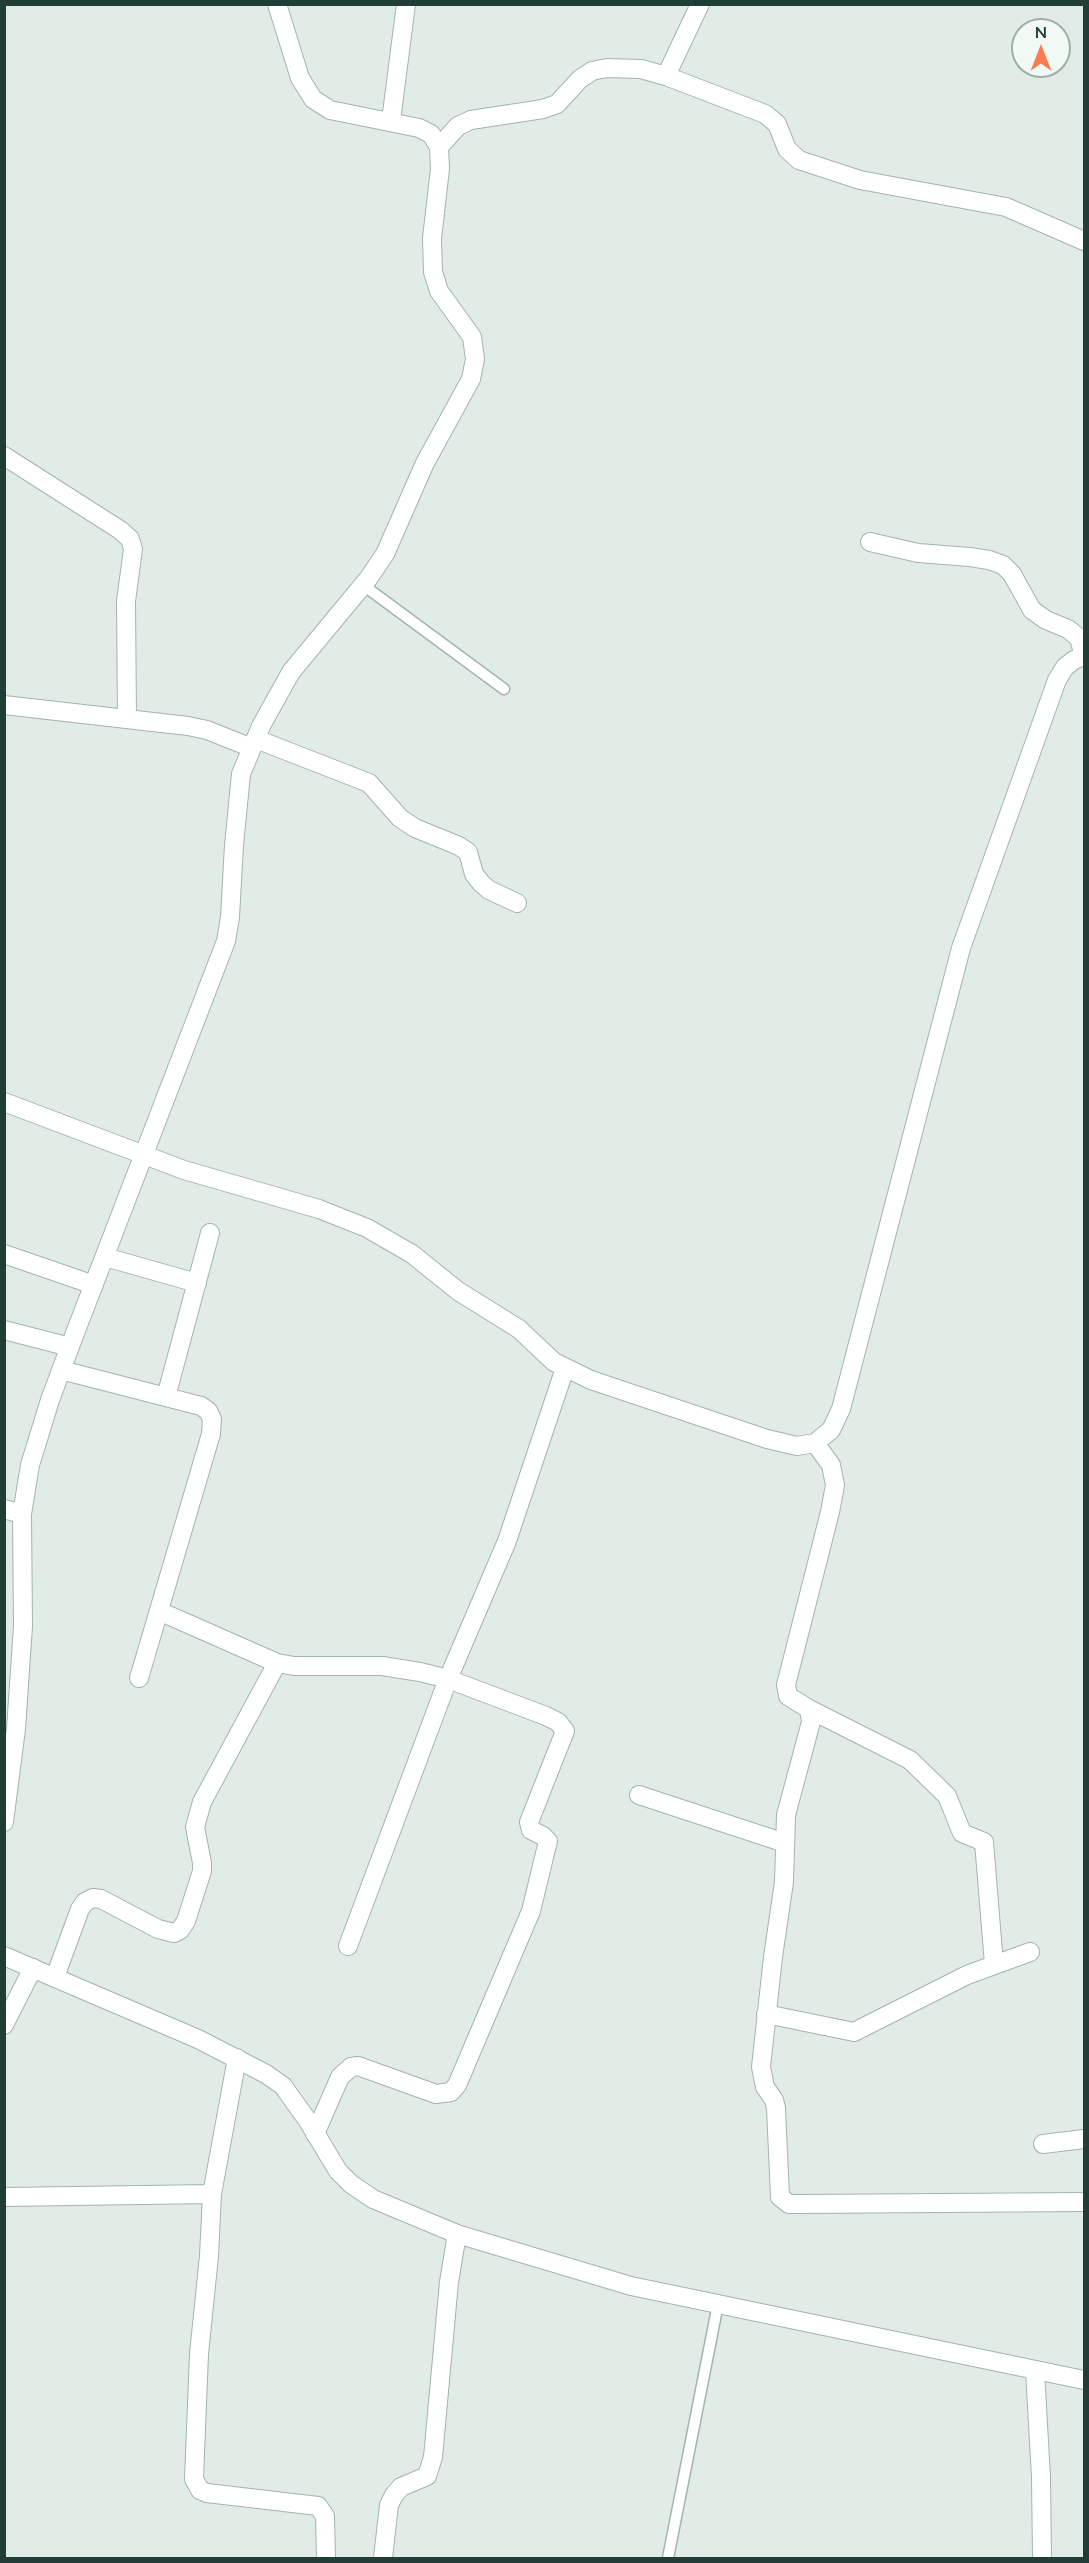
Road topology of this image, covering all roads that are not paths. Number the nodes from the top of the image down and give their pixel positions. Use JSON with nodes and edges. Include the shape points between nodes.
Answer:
{"nodes":[{"id":1,"x":277,"y":4,"type":"edge"},
{"id":2,"x":406,"y":4,"type":"edge"},
{"id":3,"x":700,"y":4,"type":"edge"},
{"id":4,"x":666,"y":76,"type":"junction"},
{"id":5,"x":391,"y":121,"type":"junction"},
{"id":6,"x":440,"y":147,"type":"junction"},
{"id":7,"x":1084,"y":241,"type":"edge"},
{"id":8,"x":4,"y":456,"type":"edge"},
{"id":9,"x":870,"y":542,"type":"dead end"},
{"id":10,"x":363,"y":585,"type":"junction"},
{"id":11,"x":1084,"y":656,"type":"edge"},
{"id":12,"x":504,"y":689,"type":"dead end"},
{"id":13,"x":4,"y":705,"type":"edge"},
{"id":14,"x":127,"y":719,"type":"junction"},
{"id":15,"x":254,"y":743,"type":"junction"},
{"id":16,"x":517,"y":903,"type":"dead end"},
{"id":17,"x":4,"y":1102,"type":"edge"},
{"id":18,"x":144,"y":1155,"type":"junction"},
{"id":19,"x":210,"y":1233,"type":"dead end"},
{"id":20,"x":4,"y":1254,"type":"edge"},
{"id":21,"x":105,"y":1257,"type":"junction"},
{"id":22,"x":197,"y":1283,"type":"junction"},
{"id":23,"x":94,"y":1285,"type":"junction"},
{"id":24,"x":4,"y":1330,"type":"edge"},
{"id":25,"x":69,"y":1347,"type":"junction"},
{"id":26,"x":565,"y":1368,"type":"junction"},
{"id":27,"x":61,"y":1370,"type":"junction"},
{"id":28,"x":166,"y":1397,"type":"junction"},
{"id":29,"x":815,"y":1443,"type":"junction"},
{"id":30,"x":4,"y":1509,"type":"edge"},
{"id":31,"x":22,"y":1514,"type":"junction"},
{"id":32,"x":159,"y":1611,"type":"junction"},
{"id":33,"x":277,"y":1664,"type":"junction"},
{"id":34,"x":139,"y":1678,"type":"dead end"},
{"id":35,"x":448,"y":1679,"type":"junction"},
{"id":36,"x":807,"y":1708,"type":"junction"},
{"id":37,"x":639,"y":1795,"type":"dead end"},
{"id":38,"x":4,"y":1822,"type":"edge"},
{"id":39,"x":785,"y":1843,"type":"junction"},
{"id":40,"x":348,"y":1946,"type":"dead end"},
{"id":41,"x":1030,"y":1952,"type":"dead end"},
{"id":42,"x":4,"y":1956,"type":"edge"},
{"id":43,"x":994,"y":1964,"type":"junction"},
{"id":44,"x":33,"y":1968,"type":"junction"},
{"id":45,"x":55,"y":1977,"type":"junction"},
{"id":46,"x":766,"y":2014,"type":"junction"},
{"id":47,"x":4,"y":2025,"type":"edge"},
{"id":48,"x":237,"y":2058,"type":"junction"},
{"id":49,"x":315,"y":2134,"type":"junction"},
{"id":50,"x":1084,"y":2139,"type":"edge"},
{"id":51,"x":1043,"y":2144,"type":"dead end"},
{"id":52,"x":212,"y":2194,"type":"junction"},
{"id":53,"x":4,"y":2197,"type":"edge"},
{"id":54,"x":1084,"y":2202,"type":"edge"},
{"id":55,"x":457,"y":2234,"type":"junction"},
{"id":56,"x":718,"y":2304,"type":"junction"},
{"id":57,"x":1035,"y":2371,"type":"junction"},
{"id":58,"x":1084,"y":2380,"type":"edge"},
{"id":59,"x":326,"y":2559,"type":"edge"},
{"id":60,"x":383,"y":2559,"type":"edge"},
{"id":61,"x":668,"y":2559,"type":"edge"},
{"id":62,"x":1042,"y":2559,"type":"edge"}],
"edges":[{"from":1,"to":5,"type":"street","via":[[300,78],[313,99],[330,110]]},
{"from":2,"to":5,"type":"street"},
{"from":3,"to":4,"type":"street"},
{"from":4,"to":6,"type":"street","via":[[641,69],[592,71],[557,104],[543,110],[471,120],[458,126]]},
{"from":4,"to":7,"type":"street","via":[[765,114],[777,124],[787,149],[800,160],[860,180],[1006,207]]},
{"from":5,"to":6,"type":"street","via":[[431,134]]},
{"from":6,"to":10,"type":"street","via":[[433,272],[439,291],[472,337],[475,359],[471,379],[425,463],[385,554]]},
{"from":8,"to":14,"type":"street","via":[[130,539],[133,549],[126,601]]},
{"from":9,"to":11,"type":"street","via":[[1003,565],[1032,610],[1079,638]]},
{"from":10,"to":12,"type":"lane"},
{"from":10,"to":15,"type":"street","via":[[291,672]]},
{"from":11,"to":29,"type":"street","via":[[1065,667],[1057,680],[961,948],[841,1409],[831,1430]]},
{"from":13,"to":14,"type":"street"},
{"from":14,"to":15,"type":"street","via":[[207,730]]},
{"from":15,"to":16,"type":"street","via":[[369,783],[400,818],[468,852],[481,883]]},
{"from":15,"to":18,"type":"street","via":[[242,774],[226,941]]},
{"from":17,"to":18,"type":"street"},
{"from":18,"to":21,"type":"street"},
{"from":18,"to":26,"type":"street","via":[[319,1209],[367,1228],[412,1254],[458,1291],[519,1329]]},
{"from":19,"to":22,"type":"street"},
{"from":20,"to":23,"type":"street"},
{"from":21,"to":22,"type":"street"},
{"from":21,"to":23,"type":"street"},
{"from":22,"to":28,"type":"street"},
{"from":23,"to":25,"type":"street"},
{"from":24,"to":25,"type":"street"},
{"from":25,"to":27,"type":"street"},
{"from":26,"to":29,"type":"street","via":[[767,1439],[796,1446]]},
{"from":26,"to":35,"type":"street","via":[[507,1541]]},
{"from":27,"to":28,"type":"street"},
{"from":27,"to":31,"type":"street","via":[[33,1456]]},
{"from":28,"to":32,"type":"street","via":[[201,1406],[208,1411],[213,1426]]},
{"from":29,"to":36,"type":"street","via":[[831,1465],[834,1492],[786,1685],[788,1696]]},
{"from":30,"to":31,"type":"street"},
{"from":31,"to":38,"type":"street","via":[[23,1626]]},
{"from":32,"to":33,"type":"street"},
{"from":32,"to":34,"type":"street"},
{"from":33,"to":35,"type":"street","via":[[382,1666]]},
{"from":33,"to":45,"type":"street","via":[[202,1802],[195,1827],[202,1871],[180,1930],[174,1933],[158,1929],[93,1898],[80,1909]]},
{"from":35,"to":40,"type":"street"},
{"from":35,"to":49,"type":"street","via":[[552,1719],[565,1731],[529,1822],[531,1830],[548,1841],[531,1911],[451,2092],[436,2094],[358,2066],[351,2067],[340,2077]]},
{"from":36,"to":39,"type":"street","via":[[811,1722],[786,1815]]},
{"from":36,"to":43,"type":"street","via":[[910,1760],[946,1796],[962,1833],[984,1842]]},
{"from":37,"to":39,"type":"street"},
{"from":39,"to":46,"type":"street","via":[[784,1882]]},
{"from":41,"to":43,"type":"street"},
{"from":42,"to":44,"type":"street"},
{"from":43,"to":46,"type":"street","via":[[854,2032]]},
{"from":44,"to":45,"type":"street"},
{"from":44,"to":47,"type":"street"},
{"from":45,"to":48,"type":"street"},
{"from":46,"to":54,"type":"street","via":[[761,2067],[765,2087],[776,2108],[777,2181],[783,2201]]},
{"from":48,"to":49,"type":"street","via":[[283,2086]]},
{"from":48,"to":52,"type":"street"},
{"from":49,"to":55,"type":"street","via":[[351,2184],[373,2199]]},
{"from":50,"to":51,"type":"street"},
{"from":52,"to":53,"type":"street"},
{"from":52,"to":59,"type":"street","via":[[194,2479],[200,2490],[207,2493],[318,2506],[325,2516]]},
{"from":55,"to":56,"type":"street","via":[[631,2286]]},
{"from":55,"to":60,"type":"street","via":[[433,2457],[428,2476],[401,2487],[389,2505]]},
{"from":56,"to":57,"type":"street"},
{"from":56,"to":61,"type":"lane"},
{"from":57,"to":58,"type":"street"},
{"from":57,"to":62,"type":"street"}]}
